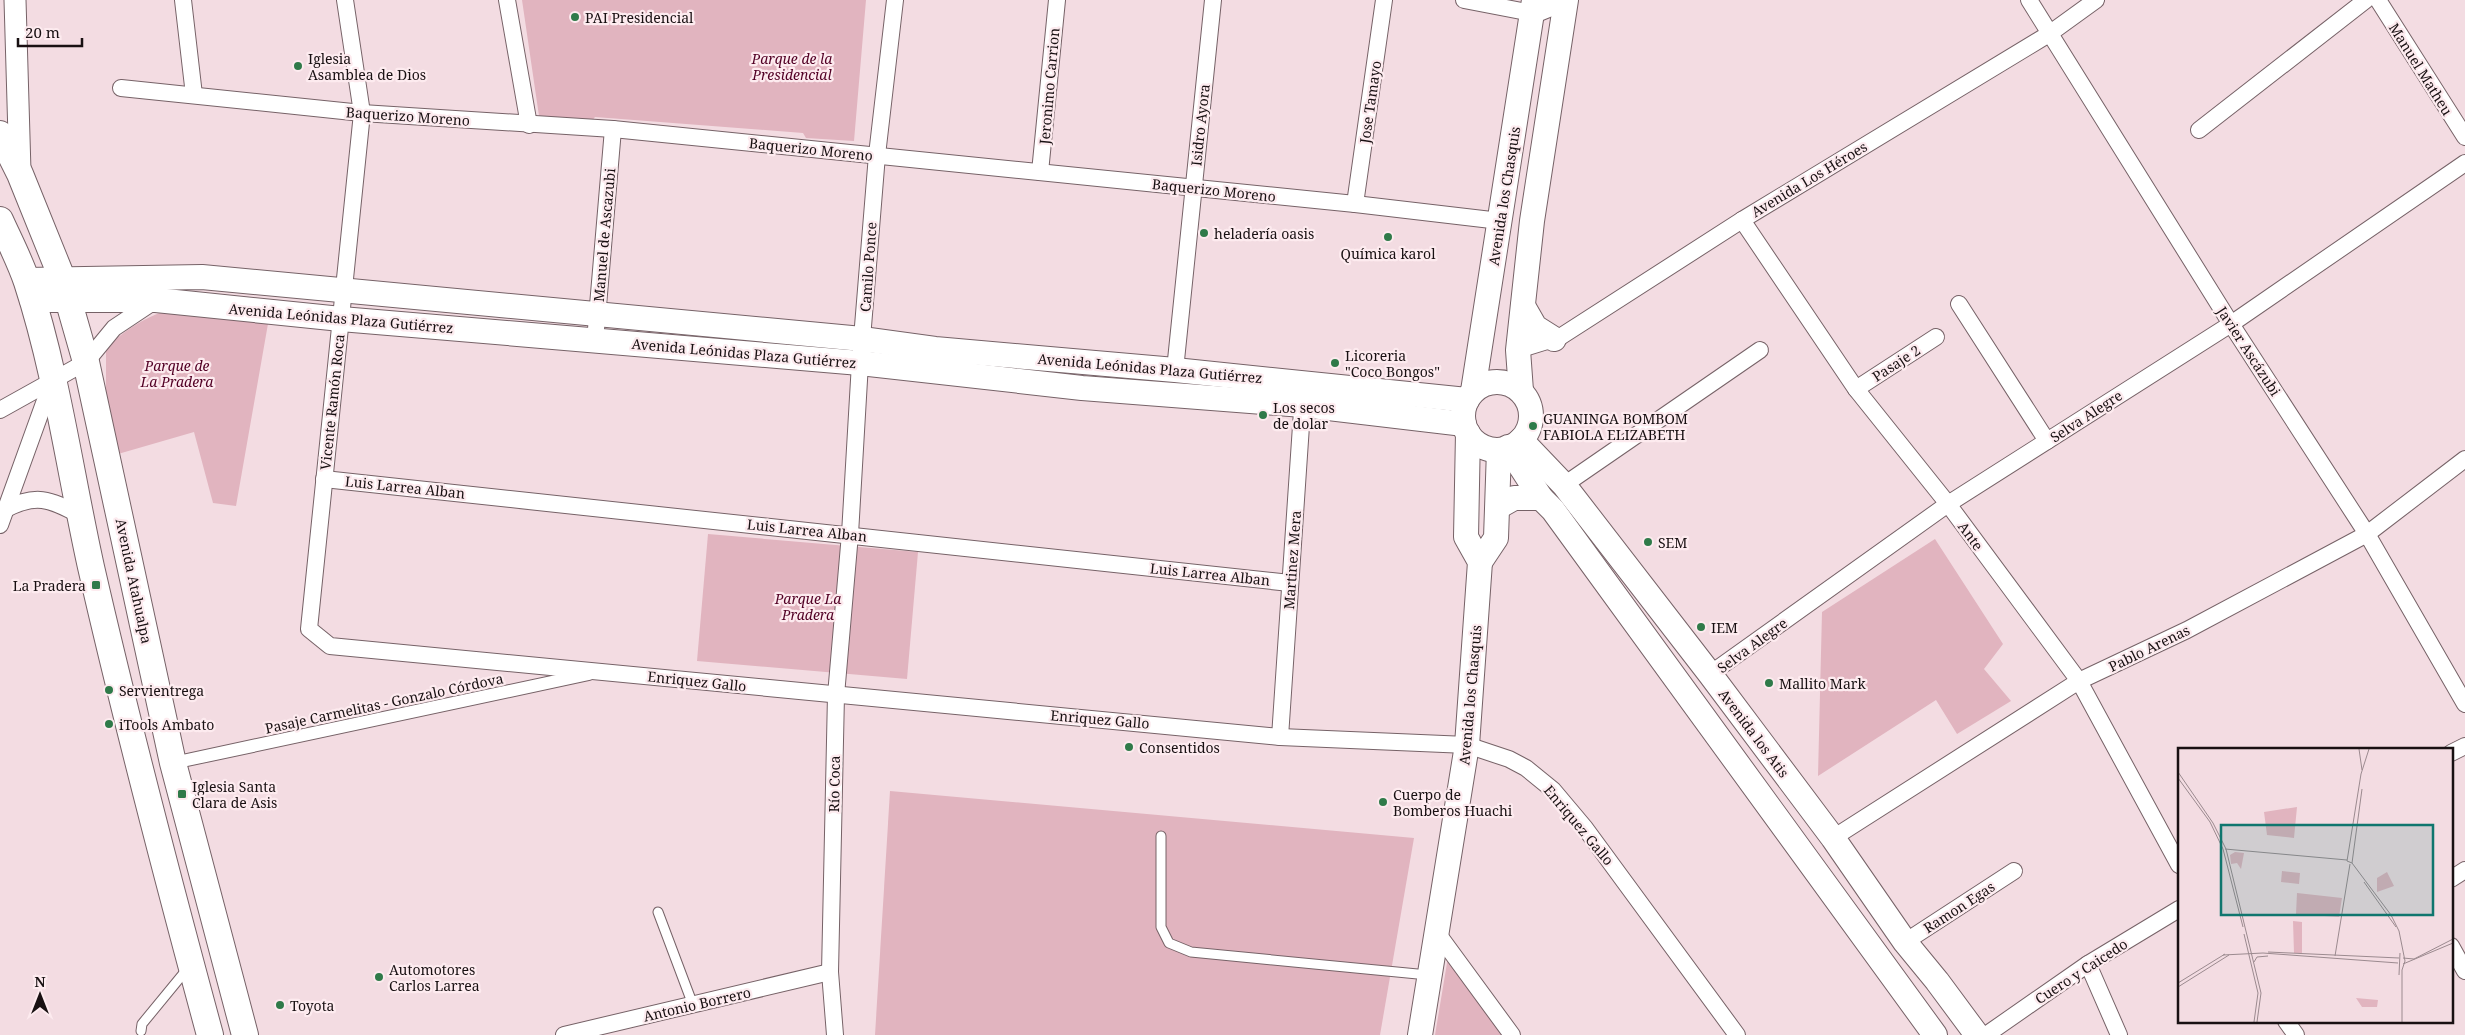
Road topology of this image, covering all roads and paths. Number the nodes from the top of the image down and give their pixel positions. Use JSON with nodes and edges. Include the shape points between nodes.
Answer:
{"nodes":[{"id":1,"x":15,"y":0,"type":"edge"},
{"id":2,"x":182,"y":0,"type":"edge"},
{"id":3,"x":345,"y":0,"type":"edge"},
{"id":4,"x":507,"y":0,"type":"edge"},
{"id":5,"x":895,"y":0,"type":"edge"},
{"id":6,"x":1057,"y":0,"type":"edge"},
{"id":7,"x":1213,"y":0,"type":"edge"},
{"id":8,"x":1384,"y":0,"type":"edge"},
{"id":9,"x":1464,"y":0,"type":"edge"},
{"id":10,"x":1565,"y":0,"type":"edge"},
{"id":11,"x":2028,"y":0,"type":"edge"},
{"id":12,"x":2096,"y":0,"type":"edge"},
{"id":13,"x":2366,"y":0,"type":"edge"},
{"id":14,"x":2378,"y":0,"type":"edge"},
{"id":15,"x":1533,"y":6,"type":"edge"},
{"id":16,"x":2049,"y":34,"type":"junction"},
{"id":17,"x":121,"y":88,"type":"dead end"},
{"id":18,"x":194,"y":96,"type":"junction"},
{"id":19,"x":362,"y":114,"type":"junction"},
{"id":20,"x":529,"y":125,"type":"junction"},
{"id":21,"x":613,"y":129,"type":"junction"},
{"id":22,"x":2199,"y":130,"type":"dead end"},
{"id":23,"x":0,"y":134,"type":"edge"},
{"id":24,"x":2465,"y":137,"type":"edge"},
{"id":25,"x":877,"y":156,"type":"junction"},
{"id":26,"x":2465,"y":163,"type":"edge"},
{"id":27,"x":1040,"y":172,"type":"junction"},
{"id":28,"x":20,"y":174,"type":"junction"},
{"id":29,"x":1194,"y":188,"type":"junction"},
{"id":30,"x":1355,"y":204,"type":"junction"},
{"id":31,"x":0,"y":220,"type":"edge"},
{"id":32,"x":1742,"y":220,"type":"junction"},
{"id":33,"x":1500,"y":221,"type":"junction"},
{"id":34,"x":65,"y":288,"type":"junction"},
{"id":35,"x":29,"y":290,"type":"junction"},
{"id":36,"x":343,"y":291,"type":"junction"},
{"id":37,"x":156,"y":300,"type":"junction"},
{"id":38,"x":1959,"y":304,"type":"dead end"},
{"id":39,"x":1523,"y":306,"type":"junction"},
{"id":40,"x":597,"y":314,"type":"junction"},
{"id":41,"x":341,"y":319,"type":"junction"},
{"id":42,"x":2231,"y":324,"type":"junction"},
{"id":43,"x":1936,"y":337,"type":"dead end"},
{"id":44,"x":862,"y":339,"type":"junction"},
{"id":45,"x":1554,"y":339,"type":"junction"},
{"id":46,"x":594,"y":341,"type":"junction"},
{"id":47,"x":1518,"y":350,"type":"junction"},
{"id":48,"x":1760,"y":350,"type":"dead end"},
{"id":49,"x":86,"y":362,"type":"junction"},
{"id":50,"x":860,"y":363,"type":"junction"},
{"id":51,"x":1176,"y":370,"type":"junction"},
{"id":52,"x":52,"y":381,"type":"junction"},
{"id":53,"x":1856,"y":389,"type":"junction"},
{"id":54,"x":1521,"y":391,"type":"junction"},
{"id":55,"x":1303,"y":394,"type":"junction"},
{"id":56,"x":1470,"y":396,"type":"junction"},
{"id":57,"x":0,"y":410,"type":"edge"},
{"id":58,"x":1466,"y":428,"type":"junction"},
{"id":59,"x":2047,"y":442,"type":"junction"},
{"id":60,"x":1509,"y":446,"type":"junction"},
{"id":61,"x":2465,"y":459,"type":"edge"},
{"id":62,"x":324,"y":478,"type":"junction"},
{"id":63,"x":1564,"y":485,"type":"junction"},
{"id":64,"x":1542,"y":498,"type":"junction"},
{"id":65,"x":1948,"y":504,"type":"junction"},
{"id":66,"x":1498,"y":508,"type":"junction"},
{"id":67,"x":80,"y":515,"type":"junction"},
{"id":68,"x":2,"y":517,"type":"edge"},
{"id":69,"x":850,"y":534,"type":"junction"},
{"id":70,"x":2367,"y":534,"type":"junction"},
{"id":71,"x":1480,"y":562,"type":"junction"},
{"id":72,"x":1290,"y":583,"type":"junction"},
{"id":73,"x":330,"y":646,"type":"joint"},
{"id":74,"x":600,"y":672,"type":"junction"},
{"id":75,"x":1710,"y":674,"type":"junction"},
{"id":76,"x":2079,"y":681,"type":"junction"},
{"id":77,"x":836,"y":695,"type":"junction"},
{"id":78,"x":2465,"y":704,"type":"edge"},
{"id":79,"x":1280,"y":737,"type":"junction"},
{"id":80,"x":1467,"y":745,"type":"junction"},
{"id":81,"x":2465,"y":746,"type":"edge"},
{"id":82,"x":2452,"y":752,"type":"edge"},
{"id":83,"x":174,"y":763,"type":"junction"},
{"id":84,"x":1161,"y":836,"type":"dead end"},
{"id":85,"x":1833,"y":838,"type":"junction"},
{"id":86,"x":2178,"y":863,"type":"edge"},
{"id":87,"x":2465,"y":870,"type":"edge"},
{"id":88,"x":2014,"y":871,"type":"dead end"},
{"id":89,"x":2452,"y":879,"type":"edge"},
{"id":90,"x":2178,"y":910,"type":"edge"},
{"id":91,"x":658,"y":912,"type":"dead end"},
{"id":92,"x":1438,"y":934,"type":"junction"},
{"id":93,"x":1905,"y":942,"type":"junction"},
{"id":94,"x":2452,"y":948,"type":"edge"},
{"id":95,"x":191,"y":964,"type":"junction"},
{"id":96,"x":2088,"y":964,"type":"junction"},
{"id":97,"x":2465,"y":970,"type":"edge"},
{"id":98,"x":830,"y":972,"type":"junction"},
{"id":99,"x":1431,"y":975,"type":"junction"},
{"id":100,"x":693,"y":1005,"type":"junction"},
{"id":101,"x":2287,"y":1022,"type":"edge"},
{"id":102,"x":142,"y":1031,"type":"dead end"},
{"id":103,"x":210,"y":1035,"type":"edge"},
{"id":104,"x":245,"y":1035,"type":"edge"},
{"id":105,"x":564,"y":1035,"type":"edge"},
{"id":106,"x":835,"y":1035,"type":"edge"},
{"id":107,"x":1420,"y":1035,"type":"edge"},
{"id":108,"x":1512,"y":1035,"type":"edge"},
{"id":109,"x":1737,"y":1035,"type":"edge"},
{"id":110,"x":1935,"y":1035,"type":"edge"},
{"id":111,"x":1977,"y":1035,"type":"edge"},
{"id":112,"x":1986,"y":1035,"type":"edge"},
{"id":113,"x":2119,"y":1035,"type":"edge"},
{"id":114,"x":2296,"y":1035,"type":"edge"}],
"edges":[{"from":1,"to":28,"type":"street"},
{"from":2,"to":18,"type":"street"},
{"from":3,"to":19,"type":"street","name":"Vicente Ramón Roca"},
{"from":4,"to":20,"type":"street"},
{"from":5,"to":25,"type":"street","name":"Camilo Ponce"},
{"from":6,"to":27,"type":"street","name":"Jeronimo Carrion"},
{"from":7,"to":29,"type":"street","name":"Isidro Ayora"},
{"from":8,"to":30,"type":"street","name":"Jose Tamayo"},
{"from":9,"to":15,"type":"street"},
{"from":10,"to":15,"type":"street"},
{"from":10,"to":39,"type":"main road","via":[[1532,221]]},
{"from":11,"to":16,"type":"street","name":"Javier Ascázubi"},
{"from":12,"to":16,"type":"street","name":"Avenida Los Héroes"},
{"from":13,"to":22,"type":"street"},
{"from":14,"to":24,"type":"street","name":"Manuel Matheu"},
{"from":15,"to":33,"type":"main road","name":"Avenida los Chasquis"},
{"from":16,"to":32,"type":"street","name":"Avenida Los Héroes"},
{"from":16,"to":42,"type":"street","name":"Javier Ascázubi"},
{"from":17,"to":18,"type":"street","name":"Baquerizo Moreno"},
{"from":18,"to":19,"type":"street","name":"Baquerizo Moreno"},
{"from":19,"to":20,"type":"street","name":"Baquerizo Moreno"},
{"from":19,"to":36,"type":"street","name":"Vicente Ramón Roca"},
{"from":20,"to":21,"type":"street","name":"Baquerizo Moreno"},
{"from":21,"to":25,"type":"street","name":"Baquerizo Moreno"},
{"from":21,"to":40,"type":"street","name":"Manuel de Ascazubi"},
{"from":23,"to":28,"type":"main road","name":"Avenida Atahualpa"},
{"from":25,"to":27,"type":"street","name":"Baquerizo Moreno"},
{"from":25,"to":44,"type":"street","name":"Camilo Ponce"},
{"from":26,"to":42,"type":"street","name":"Selva Alegre"},
{"from":27,"to":29,"type":"street","name":"Baquerizo Moreno"},
{"from":28,"to":34,"type":"main road","name":"Avenida Atahualpa"},
{"from":29,"to":30,"type":"street","name":"Baquerizo Moreno"},
{"from":29,"to":51,"type":"street","name":"Isidro Ayora"},
{"from":30,"to":33,"type":"street","name":"Baquerizo Moreno"},
{"from":31,"to":35,"type":"main road"},
{"from":32,"to":45,"type":"street","name":"Avenida Los Héroes"},
{"from":32,"to":53,"type":"street","name":"Ante"},
{"from":33,"to":56,"type":"main road","name":"Avenida los Chasquis"},
{"from":34,"to":35,"type":"main road"},
{"from":34,"to":36,"type":"main road","name":"Avenida Leónidas Plaza Gutiérrez","via":[[202,277]]},
{"from":34,"to":37,"type":"main road","name":"Avenida Leónidas Plaza Gutiérrez"},
{"from":34,"to":49,"type":"main road","name":"Avenida Atahualpa"},
{"from":35,"to":52,"type":"main road"},
{"from":36,"to":40,"type":"main road","name":"Avenida Leónidas Plaza Gutiérrez"},
{"from":36,"to":41,"type":"street","name":"Vicente Ramón Roca"},
{"from":37,"to":41,"type":"main road","name":"Avenida Leónidas Plaza Gutiérrez"},
{"from":37,"to":49,"type":"street","via":[[114,328]]},
{"from":38,"to":59,"type":"street"},
{"from":39,"to":45,"type":"main road","via":[[1535,327]]},
{"from":39,"to":47,"type":"main road"},
{"from":40,"to":44,"type":"main road","name":"Avenida Leónidas Plaza Gutiérrez"},
{"from":40,"to":46,"type":"street","name":"Manuel de Ascazubi"},
{"from":41,"to":46,"type":"main road","name":"Avenida Leónidas Plaza Gutiérrez"},
{"from":41,"to":62,"type":"street","name":"Vicente Ramón Roca"},
{"from":42,"to":59,"type":"street","name":"Selva Alegre"},
{"from":42,"to":70,"type":"street","name":"Javier Ascázubi"},
{"from":43,"to":53,"type":"street","name":"Pasaje 2"},
{"from":44,"to":50,"type":"street","name":"Camilo Ponce"},
{"from":44,"to":51,"type":"main road","name":"Avenida Leónidas Plaza Gutiérrez","via":[[935,349]]},
{"from":45,"to":47,"type":"street","name":"Avenida Los Héroes"},
{"from":46,"to":50,"type":"main road","name":"Avenida Leónidas Plaza Gutiérrez"},
{"from":47,"to":54,"type":"main road"},
{"from":48,"to":63,"type":"street"},
{"from":49,"to":52,"type":"street"},
{"from":49,"to":83,"type":"main road","name":"Avenida Atahualpa"},
{"from":50,"to":55,"type":"main road","name":"Avenida Leónidas Plaza Gutiérrez","via":[[1082,388]]},
{"from":50,"to":69,"type":"street","name":"Camilo Ponce"},
{"from":51,"to":55,"type":"main road","name":"Avenida Leónidas Plaza Gutiérrez"},
{"from":52,"to":57,"type":"street"},
{"from":52,"to":67,"type":"main road"},
{"from":52,"to":68,"type":"street"},
{"from":53,"to":65,"type":"street","name":"Ante"},
{"from":54,"to":56,"type":"main road","via":[[1510,384],[1497,382],[1484,384]]},
{"from":54,"to":60,"type":"main road","via":[[1529,403],[1531,416],[1528,429]]},
{"from":55,"to":56,"type":"main road","name":"Avenida Leónidas Plaza Gutiérrez"},
{"from":55,"to":58,"type":"main road","name":"Avenida Leónidas Plaza Gutiérrez"},
{"from":55,"to":72,"type":"street","name":"Martinez Mera"},
{"from":56,"to":58,"type":"main road","via":[[1463,412]]},
{"from":58,"to":60,"type":"main road","via":[[1480,445]]},
{"from":58,"to":71,"type":"main road","via":[[1466,537]]},
{"from":59,"to":65,"type":"street","name":"Selva Alegre"},
{"from":60,"to":63,"type":"main road","name":"Avenida los Atis"},
{"from":60,"to":64,"type":"main road"},
{"from":60,"to":66,"type":"main road","name":"Avenida los Chasquis"},
{"from":61,"to":70,"type":"street","name":"Pablo Arenas"},
{"from":62,"to":69,"type":"street","name":"Luis Larrea Alban"},
{"from":62,"to":73,"type":"street","name":"Vicente Ramón Roca","via":[[309,629]]},
{"from":63,"to":75,"type":"main road","name":"Avenida los Atis"},
{"from":64,"to":66,"type":"main road","via":[[1514,498]]},
{"from":64,"to":110,"type":"main road"},
{"from":65,"to":75,"type":"street","name":"Selva Alegre"},
{"from":65,"to":76,"type":"street","name":"Ante"},
{"from":66,"to":71,"type":"main road","name":"Avenida los Chasquis","via":[[1496,538]]},
{"from":67,"to":68,"type":"street","via":[[54,502],[38,499],[20,502]]},
{"from":67,"to":95,"type":"main road","via":[[170,890]]},
{"from":69,"to":72,"type":"street","name":"Luis Larrea Alban"},
{"from":69,"to":77,"type":"street","name":"Río Coca"},
{"from":70,"to":76,"type":"street","name":"Pablo Arenas","via":[[2187,630]]},
{"from":70,"to":78,"type":"street","name":"Javier Ascázubi"},
{"from":71,"to":80,"type":"main road","name":"Avenida los Chasquis"},
{"from":72,"to":79,"type":"street","name":"Martinez Mera"},
{"from":73,"to":74,"type":"street","name":"Enriquez Gallo"},
{"from":74,"to":77,"type":"street","name":"Enriquez Gallo"},
{"from":74,"to":83,"type":"street","name":"Pasaje Carmelitas - Gonzalo Córdova"},
{"from":75,"to":85,"type":"main road","name":"Avenida los Atis"},
{"from":76,"to":85,"type":"street","name":"Pablo Arenas"},
{"from":76,"to":86,"type":"street","name":"Ante"},
{"from":77,"to":79,"type":"street","name":"Enriquez Gallo"},
{"from":77,"to":98,"type":"street","name":"Río Coca"},
{"from":79,"to":80,"type":"street","name":"Enriquez Gallo"},
{"from":80,"to":92,"type":"main road","name":"Avenida los Chasquis"},
{"from":80,"to":109,"type":"street","name":"Enriquez Gallo","via":[[1509,759],[1553,790],[1585,828]]},
{"from":81,"to":82,"type":"street"},
{"from":83,"to":104,"type":"main road","name":"Avenida Atahualpa"},
{"from":84,"to":99,"type":"lane","via":[[1161,927],[1169,943],[1192,952]]},
{"from":85,"to":93,"type":"main road","name":"Avenida los Atis"},
{"from":87,"to":89,"type":"street"},
{"from":88,"to":93,"type":"street","name":"Ramon Egas"},
{"from":90,"to":96,"type":"street","name":"Cuero y Caicedo"},
{"from":91,"to":100,"type":"lane"},
{"from":92,"to":99,"type":"main road","name":"Avenida los Chasquis"},
{"from":92,"to":108,"type":"street"},
{"from":93,"to":111,"type":"main road","name":"Avenida los Atis"},
{"from":94,"to":97,"type":"street"},
{"from":95,"to":102,"type":"lane","via":[[142,1024]]},
{"from":95,"to":103,"type":"main road"},
{"from":96,"to":112,"type":"street","name":"Cuero y Caicedo"},
{"from":96,"to":113,"type":"street"},
{"from":98,"to":100,"type":"street","name":"Antonio Borrero"},
{"from":98,"to":106,"type":"street","name":"Río Coca"},
{"from":99,"to":107,"type":"main road","name":"Avenida los Chasquis"},
{"from":100,"to":105,"type":"street","name":"Antonio Borrero"},
{"from":101,"to":114,"type":"street"}]}
